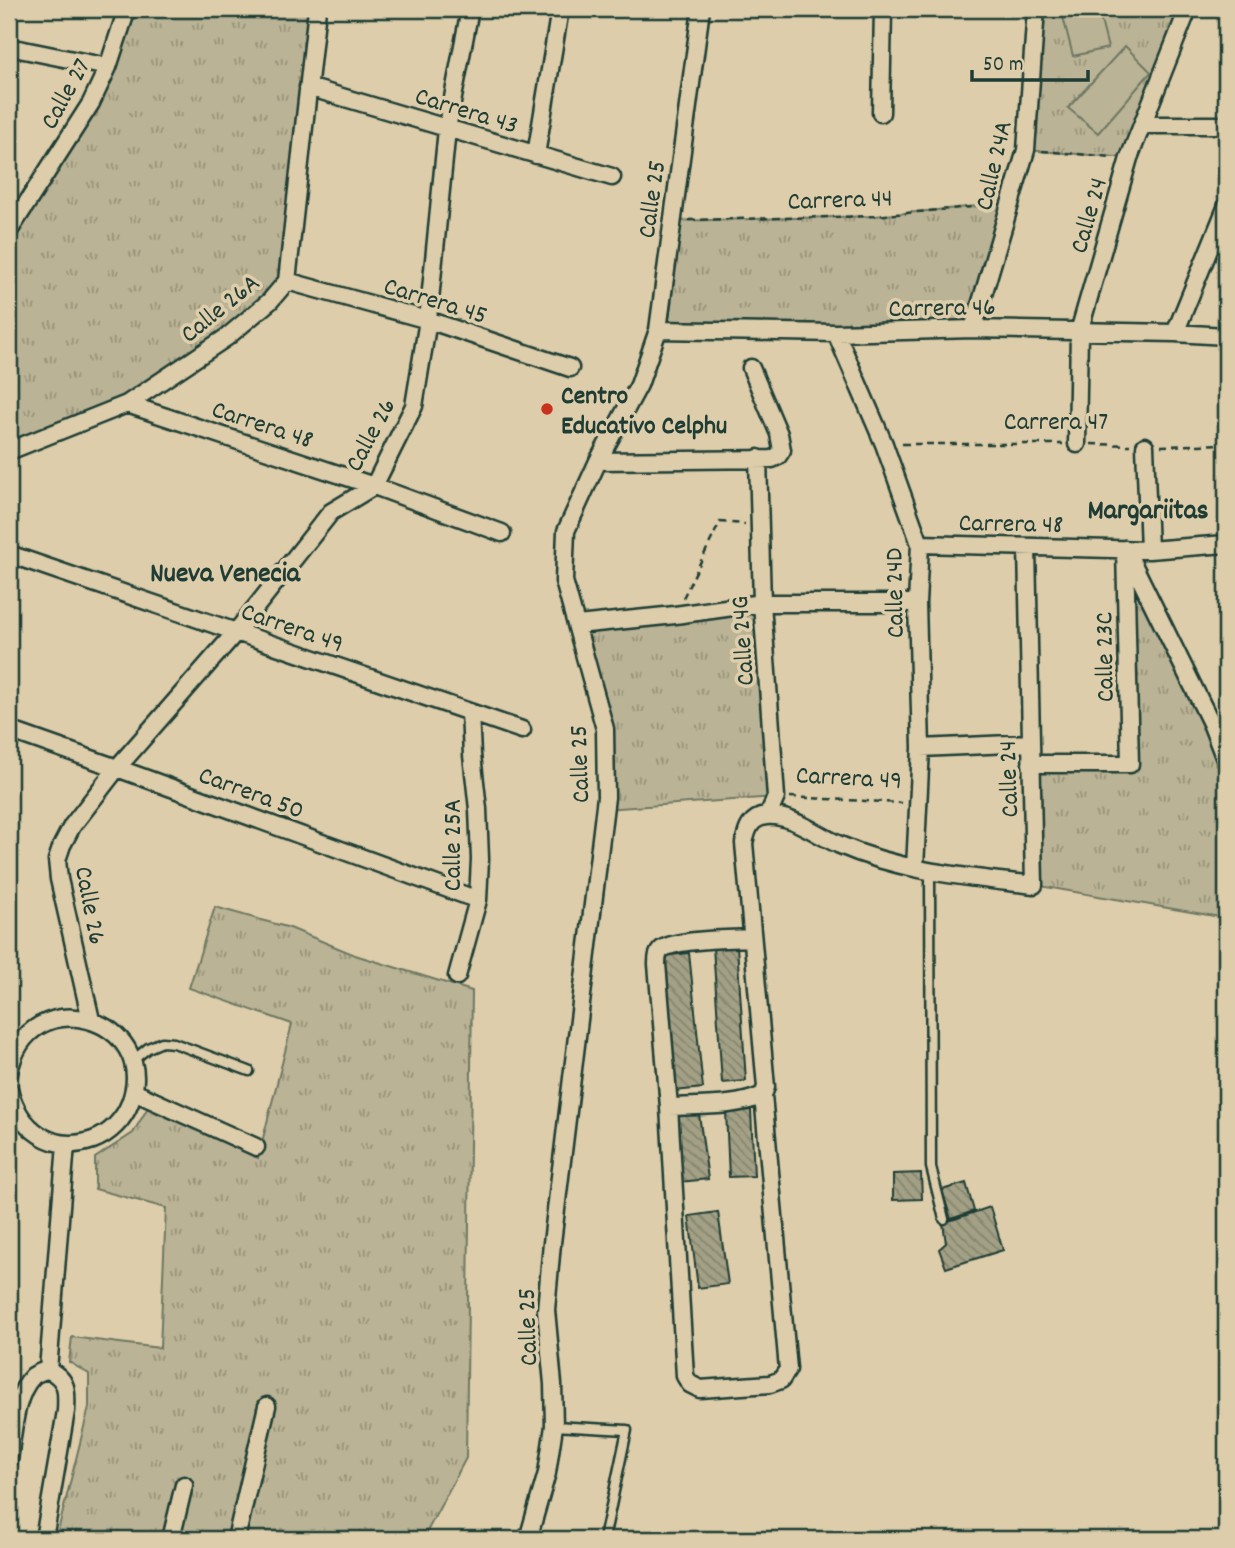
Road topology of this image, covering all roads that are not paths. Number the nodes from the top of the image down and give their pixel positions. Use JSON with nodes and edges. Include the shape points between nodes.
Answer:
{"nodes":[{"id":1,"x":127,"y":9,"type":"edge"},
{"id":2,"x":317,"y":9,"type":"edge"},
{"id":3,"x":470,"y":9,"type":"edge"},
{"id":4,"x":560,"y":9,"type":"edge"},
{"id":5,"x":701,"y":9,"type":"edge"},
{"id":6,"x":883,"y":9,"type":"edge"},
{"id":7,"x":1036,"y":9,"type":"edge"},
{"id":8,"x":1188,"y":9,"type":"edge"},
{"id":9,"x":9,"y":47,"type":"edge"},
{"id":10,"x":108,"y":67,"type":"junction"},
{"id":11,"x":308,"y":87,"type":"junction"},
{"id":12,"x":881,"y":113,"type":"dead end"},
{"id":13,"x":1142,"y":125,"type":"junction"},
{"id":14,"x":1226,"y":125,"type":"edge"},
{"id":15,"x":447,"y":129,"type":"junction"},
{"id":16,"x":536,"y":155,"type":"junction"},
{"id":17,"x":612,"y":177,"type":"dead end"},
{"id":18,"x":1226,"y":208,"type":"edge"},
{"id":19,"x":9,"y":231,"type":"edge"},
{"id":20,"x":287,"y":281,"type":"junction"},
{"id":21,"x":428,"y":320,"type":"junction"},
{"id":22,"x":972,"y":329,"type":"junction"},
{"id":23,"x":658,"y":330,"type":"junction"},
{"id":24,"x":1079,"y":332,"type":"junction"},
{"id":25,"x":836,"y":333,"type":"junction"},
{"id":26,"x":1175,"y":333,"type":"junction"},
{"id":27,"x":1226,"y":336,"type":"edge"},
{"id":28,"x":570,"y":368,"type":"dead end"},
{"id":29,"x":751,"y":368,"type":"dead end"},
{"id":30,"x":127,"y":404,"type":"junction"},
{"id":31,"x":1077,"y":444,"type":"road end"},
{"id":32,"x":1144,"y":446,"type":"road end"},
{"id":33,"x":9,"y":451,"type":"edge"},
{"id":34,"x":758,"y":458,"type":"junction"},
{"id":35,"x":598,"y":461,"type":"junction"},
{"id":36,"x":374,"y":486,"type":"junction"},
{"id":37,"x":502,"y":533,"type":"dead end"},
{"id":38,"x":920,"y":544,"type":"junction"},
{"id":39,"x":1226,"y":544,"type":"edge"},
{"id":40,"x":1027,"y":547,"type":"junction"},
{"id":41,"x":1125,"y":549,"type":"junction"},
{"id":42,"x":1149,"y":550,"type":"junction"},
{"id":43,"x":9,"y":554,"type":"edge"},
{"id":44,"x":762,"y":603,"type":"junction"},
{"id":45,"x":917,"y":603,"type":"junction"},
{"id":46,"x":577,"y":625,"type":"junction"},
{"id":47,"x":236,"y":632,"type":"junction"},
{"id":48,"x":470,"y":712,"type":"junction"},
{"id":49,"x":1219,"y":723,"type":"edge"},
{"id":50,"x":9,"y":730,"type":"edge"},
{"id":51,"x":522,"y":730,"type":"dead end"},
{"id":52,"x":1031,"y":743,"type":"junction"},
{"id":53,"x":921,"y":748,"type":"junction"},
{"id":54,"x":1226,"y":762,"type":"edge"},
{"id":55,"x":1031,"y":764,"type":"junction"},
{"id":56,"x":117,"y":768,"type":"junction"},
{"id":57,"x":765,"y":816,"type":"junction"},
{"id":58,"x":922,"y":870,"type":"junction"},
{"id":59,"x":478,"y":900,"type":"junction"},
{"id":60,"x":752,"y":938,"type":"junction"},
{"id":61,"x":457,"y":976,"type":"dead end"},
{"id":62,"x":91,"y":1020,"type":"junction"},
{"id":63,"x":132,"y":1061,"type":"junction"},
{"id":64,"x":249,"y":1071,"type":"dead end"},
{"id":65,"x":9,"y":1073,"type":"edge"},
{"id":66,"x":9,"y":1089,"type":"edge"},
{"id":67,"x":134,"y":1092,"type":"junction"},
{"id":68,"x":763,"y":1095,"type":"junction"},
{"id":69,"x":669,"y":1107,"type":"junction"},
{"id":70,"x":66,"y":1144,"type":"junction"},
{"id":71,"x":256,"y":1147,"type":"dead end"},
{"id":72,"x":944,"y":1219,"type":"dead end"},
{"id":73,"x":48,"y":1370,"type":"junction"},
{"id":74,"x":267,"y":1406,"type":"dead end"},
{"id":75,"x":554,"y":1426,"type":"junction"},
{"id":76,"x":9,"y":1460,"type":"edge"},
{"id":77,"x":184,"y":1485,"type":"dead end"},
{"id":78,"x":44,"y":1539,"type":"edge"},
{"id":79,"x":171,"y":1539,"type":"edge"},
{"id":80,"x":236,"y":1539,"type":"edge"},
{"id":81,"x":528,"y":1539,"type":"edge"},
{"id":82,"x":604,"y":1539,"type":"edge"}],
"edges":[{"from":1,"to":10,"type":"street","name":"Calle 27"},
{"from":2,"to":11,"type":"street","name":"Calle 26A"},
{"from":3,"to":15,"type":"street","name":"Calle 26"},
{"from":4,"to":16,"type":"street"},
{"from":5,"to":23,"type":"street","name":"Calle 25"},
{"from":6,"to":12,"type":"street"},
{"from":7,"to":22,"type":"street","name":"Calle 24A","via":[[1026,150]]},
{"from":8,"to":13,"type":"street","name":"Calle 24"},
{"from":9,"to":10,"type":"street"},
{"from":10,"to":19,"type":"street","name":"Calle 27","via":[[92,103]]},
{"from":11,"to":15,"type":"street","name":"Carrera 43"},
{"from":11,"to":20,"type":"street","name":"Calle 26A"},
{"from":13,"to":14,"type":"street"},
{"from":13,"to":24,"type":"street","name":"Calle 24"},
{"from":15,"to":16,"type":"street","name":"Carrera 43"},
{"from":15,"to":21,"type":"street","name":"Calle 26"},
{"from":16,"to":17,"type":"street","name":"Carrera 43"},
{"from":18,"to":26,"type":"street"},
{"from":20,"to":21,"type":"street","name":"Carrera 45"},
{"from":20,"to":30,"type":"street","name":"Calle 26A","via":[[227,337]]},
{"from":21,"to":28,"type":"street","name":"Carrera 45"},
{"from":21,"to":36,"type":"street","name":"Calle 26","via":[[414,406]]},
{"from":22,"to":24,"type":"street","name":"Carrera 46"},
{"from":22,"to":25,"type":"street","name":"Carrera 46"},
{"from":23,"to":25,"type":"street","name":"Carrera 46"},
{"from":23,"to":35,"type":"street","name":"Calle 25","via":[[639,384]]},
{"from":24,"to":26,"type":"street","name":"Carrera 46"},
{"from":24,"to":31,"type":"street","name":"Calle 24"},
{"from":25,"to":38,"type":"street","name":"Calle 24D","via":[[884,444]]},
{"from":26,"to":27,"type":"street","name":"Carrera 46"},
{"from":29,"to":34,"type":"street","via":[[782,450],[772,459]]},
{"from":30,"to":33,"type":"street","name":"Calle 26A"},
{"from":30,"to":36,"type":"street","name":"Carrera 48"},
{"from":32,"to":42,"type":"street"},
{"from":34,"to":35,"type":"street"},
{"from":34,"to":44,"type":"street","name":"Calle 24G"},
{"from":35,"to":46,"type":"street","name":"Calle 25","via":[[566,531],[564,581]]},
{"from":36,"to":37,"type":"street","name":"Carrera 48"},
{"from":36,"to":47,"type":"street","name":"Calle 26","via":[[331,512]]},
{"from":38,"to":40,"type":"street","name":"Carrera 48"},
{"from":38,"to":45,"type":"street","name":"Calle 24D"},
{"from":39,"to":42,"type":"street","name":"Carrera 48"},
{"from":40,"to":41,"type":"street","name":"Carrera 48"},
{"from":40,"to":52,"type":"street","name":"Calle 24"},
{"from":41,"to":42,"type":"street","name":"Carrera 48"},
{"from":41,"to":49,"type":"street"},
{"from":41,"to":55,"type":"street","name":"Calle 23C","via":[[1130,764]]},
{"from":43,"to":47,"type":"street","name":"Carrera 49"},
{"from":44,"to":45,"type":"street"},
{"from":44,"to":46,"type":"street"},
{"from":44,"to":57,"type":"street","name":"Calle 24G","via":[[776,797]]},
{"from":45,"to":53,"type":"street","name":"Calle 24D"},
{"from":46,"to":75,"type":"street","name":"Calle 25","via":[[605,729],[606,797],[546,1310]]},
{"from":47,"to":48,"type":"street","name":"Carrera 49"},
{"from":47,"to":56,"type":"street","name":"Calle 26"},
{"from":48,"to":51,"type":"street","name":"Carrera 49"},
{"from":48,"to":59,"type":"street","name":"Calle 25A","via":[[478,809]]},
{"from":49,"to":54,"type":"street"},
{"from":50,"to":56,"type":"street","name":"Carrera 50"},
{"from":52,"to":53,"type":"street"},
{"from":52,"to":55,"type":"street","name":"Calle 24"},
{"from":53,"to":58,"type":"street","name":"Calle 24D"},
{"from":55,"to":58,"type":"street","name":"Calle 24","via":[[1034,885]]},
{"from":56,"to":59,"type":"street","name":"Carrera 50"},
{"from":56,"to":62,"type":"street","name":"Calle 26","via":[[72,826],[57,860]]},
{"from":57,"to":58,"type":"street","via":[[781,817],[850,849]]},
{"from":57,"to":60,"type":"street","via":[[748,826],[744,843]]},
{"from":58,"to":72,"type":"lane","via":[[931,1167]]},
{"from":59,"to":61,"type":"street","name":"Calle 25A"},
{"from":60,"to":68,"type":"street","via":[[766,1087]]},
{"from":60,"to":69,"type":"street","via":[[679,943],[658,954]]},
{"from":62,"to":63,"type":"street","via":[[117,1036]]},
{"from":62,"to":65,"type":"street","via":[[63,1017],[37,1027],[17,1048]]},
{"from":63,"to":64,"type":"lane","via":[[148,1048],[174,1043]]},
{"from":63,"to":67,"type":"street"},
{"from":66,"to":70,"type":"street","via":[[27,1126]]},
{"from":67,"to":70,"type":"street","via":[[121,1120],[110,1131],[96,1139]]},
{"from":67,"to":71,"type":"street"},
{"from":68,"to":69,"type":"street","via":[[733,1103]]},
{"from":68,"to":69,"type":"street","via":[[788,1369],[781,1380],[770,1384],[700,1389],[685,1376]]},
{"from":70,"to":73,"type":"street"},
{"from":73,"to":76,"type":"street","via":[[35,1374],[19,1400]]},
{"from":73,"to":78,"type":"street","via":[[64,1382],[67,1402]]},
{"from":74,"to":80,"type":"street"},
{"from":75,"to":81,"type":"street","name":"Calle 25","via":[[547,1473]]},
{"from":75,"to":82,"type":"lane","via":[[627,1430]]},
{"from":77,"to":79,"type":"street"}]}
